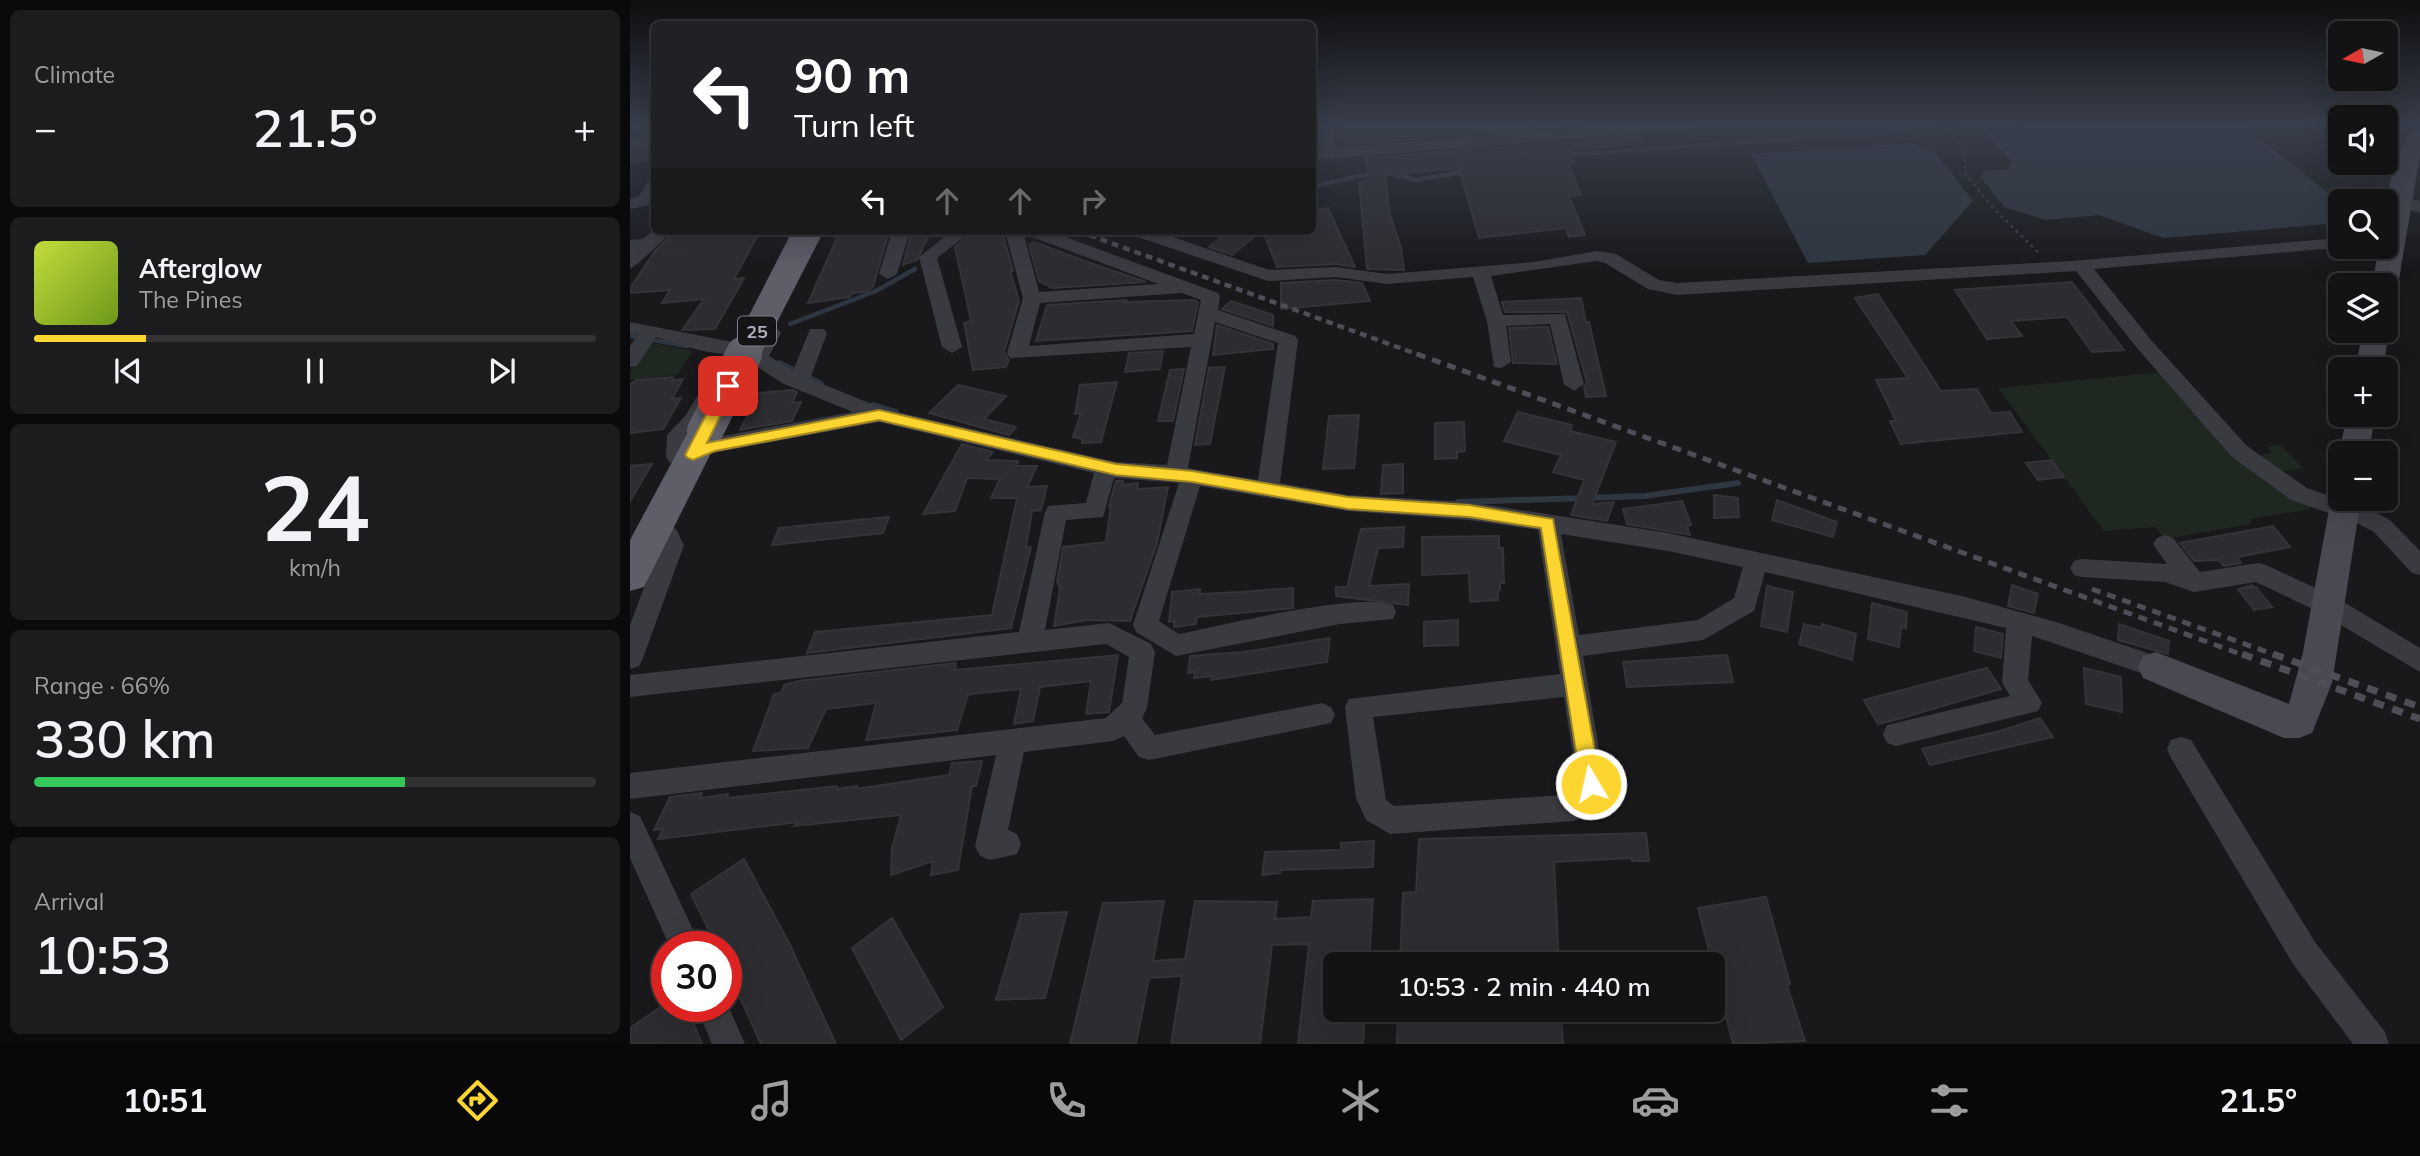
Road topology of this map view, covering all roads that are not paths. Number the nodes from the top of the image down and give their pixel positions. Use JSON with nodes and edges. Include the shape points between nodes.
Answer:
{"nodes":[{"id":1,"x":2409,"y":173,"type":"edge"},
{"id":2,"x":651,"y":189,"type":"edge"},
{"id":3,"x":630,"y":204,"type":"edge"},
{"id":4,"x":2411,"y":205,"type":"edge"},
{"id":5,"x":2398,"y":225,"type":"edge"},
{"id":6,"x":660,"y":235,"type":"edge"},
{"id":7,"x":792,"y":235,"type":"edge"},
{"id":8,"x":806,"y":235,"type":"edge"},
{"id":9,"x":822,"y":235,"type":"edge"},
{"id":10,"x":900,"y":235,"type":"edge"},
{"id":11,"x":957,"y":235,"type":"edge"},
{"id":12,"x":1015,"y":235,"type":"edge"},
{"id":13,"x":1045,"y":235,"type":"edge"},
{"id":14,"x":1168,"y":235,"type":"edge"},
{"id":15,"x":638,"y":244,"type":"edge"},
{"id":16,"x":2328,"y":244,"type":"edge"},
{"id":17,"x":806,"y":263,"type":"junction"},
{"id":18,"x":630,"y":264,"type":"edge"},
{"id":19,"x":776,"y":265,"type":"junction"},
{"id":20,"x":2081,"y":265,"type":"junction"},
{"id":21,"x":1479,"y":270,"type":"junction"},
{"id":22,"x":888,"y":274,"type":"dead end"},
{"id":23,"x":1189,"y":287,"type":"junction"},
{"id":24,"x":1032,"y":298,"type":"junction"},
{"id":25,"x":1208,"y":313,"type":"junction"},
{"id":26,"x":1496,"y":321,"type":"junction"},
{"id":27,"x":817,"y":333,"type":"dead end"},
{"id":28,"x":643,"y":334,"type":"edge"},
{"id":29,"x":1201,"y":340,"type":"junction"},
{"id":30,"x":952,"y":347,"type":"dead end"},
{"id":31,"x":732,"y":348,"type":"junction"},
{"id":32,"x":630,"y":361,"type":"edge"},
{"id":33,"x":1501,"y":362,"type":"dead end"},
{"id":34,"x":800,"y":377,"type":"junction"},
{"id":35,"x":1574,"y":384,"type":"dead end"},
{"id":36,"x":879,"y":415,"type":"junction"},
{"id":37,"x":699,"y":443,"type":"junction"},
{"id":38,"x":1106,"y":468,"type":"junction"},
{"id":39,"x":1181,"y":472,"type":"junction"},
{"id":40,"x":1268,"y":486,"type":"junction"},
{"id":41,"x":2328,"y":500,"type":"edge"},
{"id":42,"x":2344,"y":511,"type":"edge"},
{"id":43,"x":2357,"y":511,"type":"edge"},
{"id":44,"x":1548,"y":523,"type":"junction"},
{"id":45,"x":650,"y":537,"type":"junction"},
{"id":46,"x":2165,"y":544,"type":"dead end"},
{"id":47,"x":1756,"y":561,"type":"junction"},
{"id":48,"x":2420,"y":566,"type":"edge"},
{"id":49,"x":2082,"y":568,"type":"dead end"},
{"id":50,"x":630,"y":576,"type":"edge"},
{"id":51,"x":2194,"y":582,"type":"junction"},
{"id":52,"x":2328,"y":605,"type":"junction"},
{"id":53,"x":1384,"y":612,"type":"dead end"},
{"id":54,"x":2018,"y":621,"type":"junction"},
{"id":55,"x":1145,"y":639,"type":"junction"},
{"id":56,"x":1030,"y":641,"type":"junction"},
{"id":57,"x":1569,"y":647,"type":"junction"},
{"id":58,"x":630,"y":658,"type":"edge"},
{"id":59,"x":2420,"y":661,"type":"edge"},
{"id":60,"x":2157,"y":667,"type":"joint"},
{"id":61,"x":1575,"y":684,"type":"junction"},
{"id":62,"x":630,"y":686,"type":"edge"},
{"id":63,"x":1322,"y":715,"type":"dead end"},
{"id":64,"x":1125,"y":717,"type":"junction"},
{"id":65,"x":1896,"y":734,"type":"dead end"},
{"id":66,"x":1013,"y":741,"type":"junction"},
{"id":67,"x":2181,"y":749,"type":"dead end"},
{"id":68,"x":630,"y":786,"type":"edge"},
{"id":69,"x":630,"y":826,"type":"edge"},
{"id":70,"x":1007,"y":844,"type":"dead end"},
{"id":71,"x":679,"y":931,"type":"edge"},
{"id":72,"x":719,"y":1022,"type":"edge"},
{"id":73,"x":729,"y":1044,"type":"edge"},
{"id":74,"x":2373,"y":1044,"type":"edge"}],
"edges":[{"from":1,"to":4,"type":"main road"},
{"from":2,"to":3,"type":"street","via":[[643,201]]},
{"from":4,"to":5,"type":"main road"},
{"from":6,"to":15,"type":"street"},
{"from":7,"to":19,"type":"street"},
{"from":8,"to":37,"type":"highway","number":"25","bridge":true},
{"from":9,"to":17,"type":"street"},
{"from":10,"to":22,"type":"street"},
{"from":11,"to":30,"type":"street","via":[[928,257]]},
{"from":12,"to":24,"type":"street"},
{"from":13,"to":23,"type":"street"},
{"from":14,"to":21,"type":"street","via":[[1268,276],[1336,272],[1387,279]]},
{"from":15,"to":18,"type":"street"},
{"from":16,"to":20,"type":"street"},
{"from":17,"to":19,"type":"street"},
{"from":17,"to":34,"type":"street","via":[[758,358]]},
{"from":19,"to":31,"type":"street"},
{"from":20,"to":21,"type":"street","via":[[1677,289],[1654,285],[1610,258],[1597,256],[1534,267]]},
{"from":20,"to":41,"type":"street","via":[[2239,451],[2299,494]]},
{"from":21,"to":26,"type":"street"},
{"from":23,"to":24,"type":"street"},
{"from":23,"to":25,"type":"street","via":[[1211,297]]},
{"from":24,"to":29,"type":"street","via":[[1017,353]]},
{"from":25,"to":29,"type":"street"},
{"from":25,"to":40,"type":"street","via":[[1288,340]]},
{"from":26,"to":33,"type":"street"},
{"from":26,"to":35,"type":"street","via":[[1558,318]]},
{"from":27,"to":34,"type":"street"},
{"from":28,"to":31,"type":"street"},
{"from":28,"to":32,"type":"street"},
{"from":29,"to":39,"type":"street"},
{"from":31,"to":37,"type":"street","via":[[694,420],[678,435],[677,457]]},
{"from":34,"to":36,"type":"street"},
{"from":36,"to":37,"type":"street","via":[[712,446]]},
{"from":36,"to":38,"type":"street"},
{"from":37,"to":45,"type":"highway","number":"25"},
{"from":38,"to":39,"type":"street"},
{"from":38,"to":56,"type":"street","via":[[1095,511],[1056,512]]},
{"from":39,"to":40,"type":"street"},
{"from":39,"to":55,"type":"street"},
{"from":40,"to":44,"type":"street","via":[[1348,503],[1469,511]]},
{"from":42,"to":52,"type":"main road"},
{"from":43,"to":48,"type":"street","via":[[2382,526]]},
{"from":44,"to":47,"type":"street"},
{"from":44,"to":57,"type":"street"},
{"from":45,"to":50,"type":"highway","number":"25"},
{"from":45,"to":58,"type":"street","via":[[668,535],[672,545]]},
{"from":46,"to":51,"type":"street"},
{"from":47,"to":54,"type":"street"},
{"from":47,"to":57,"type":"street","via":[[1745,604],[1703,629]]},
{"from":49,"to":51,"type":"street","via":[[2165,573]]},
{"from":51,"to":52,"type":"street","via":[[2258,572]]},
{"from":52,"to":59,"type":"street"},
{"from":52,"to":60,"type":"main road","via":[[2315,681],[2306,713],[2299,721],[2284,721]]},
{"from":53,"to":55,"type":"street","via":[[1339,614],[1177,645]]},
{"from":54,"to":60,"type":"street"},
{"from":54,"to":65,"type":"street","via":[[2015,682],[2029,704]]},
{"from":55,"to":56,"type":"street","via":[[1109,633]]},
{"from":55,"to":64,"type":"street","via":[[1134,708]]},
{"from":56,"to":62,"type":"street"},
{"from":57,"to":61,"type":"street"},
{"from":61,"to":61,"type":"street","via":[[1591,784],[1573,808],[1390,820],[1376,810],[1370,798],[1358,707]]},
{"from":63,"to":64,"type":"street","via":[[1149,748]]},
{"from":64,"to":66,"type":"street","via":[[1112,729]]},
{"from":66,"to":68,"type":"street"},
{"from":66,"to":70,"type":"street","via":[[990,846]]},
{"from":67,"to":74,"type":"street","via":[[2304,953]]},
{"from":69,"to":71,"type":"street"},
{"from":72,"to":73,"type":"street"}]}
